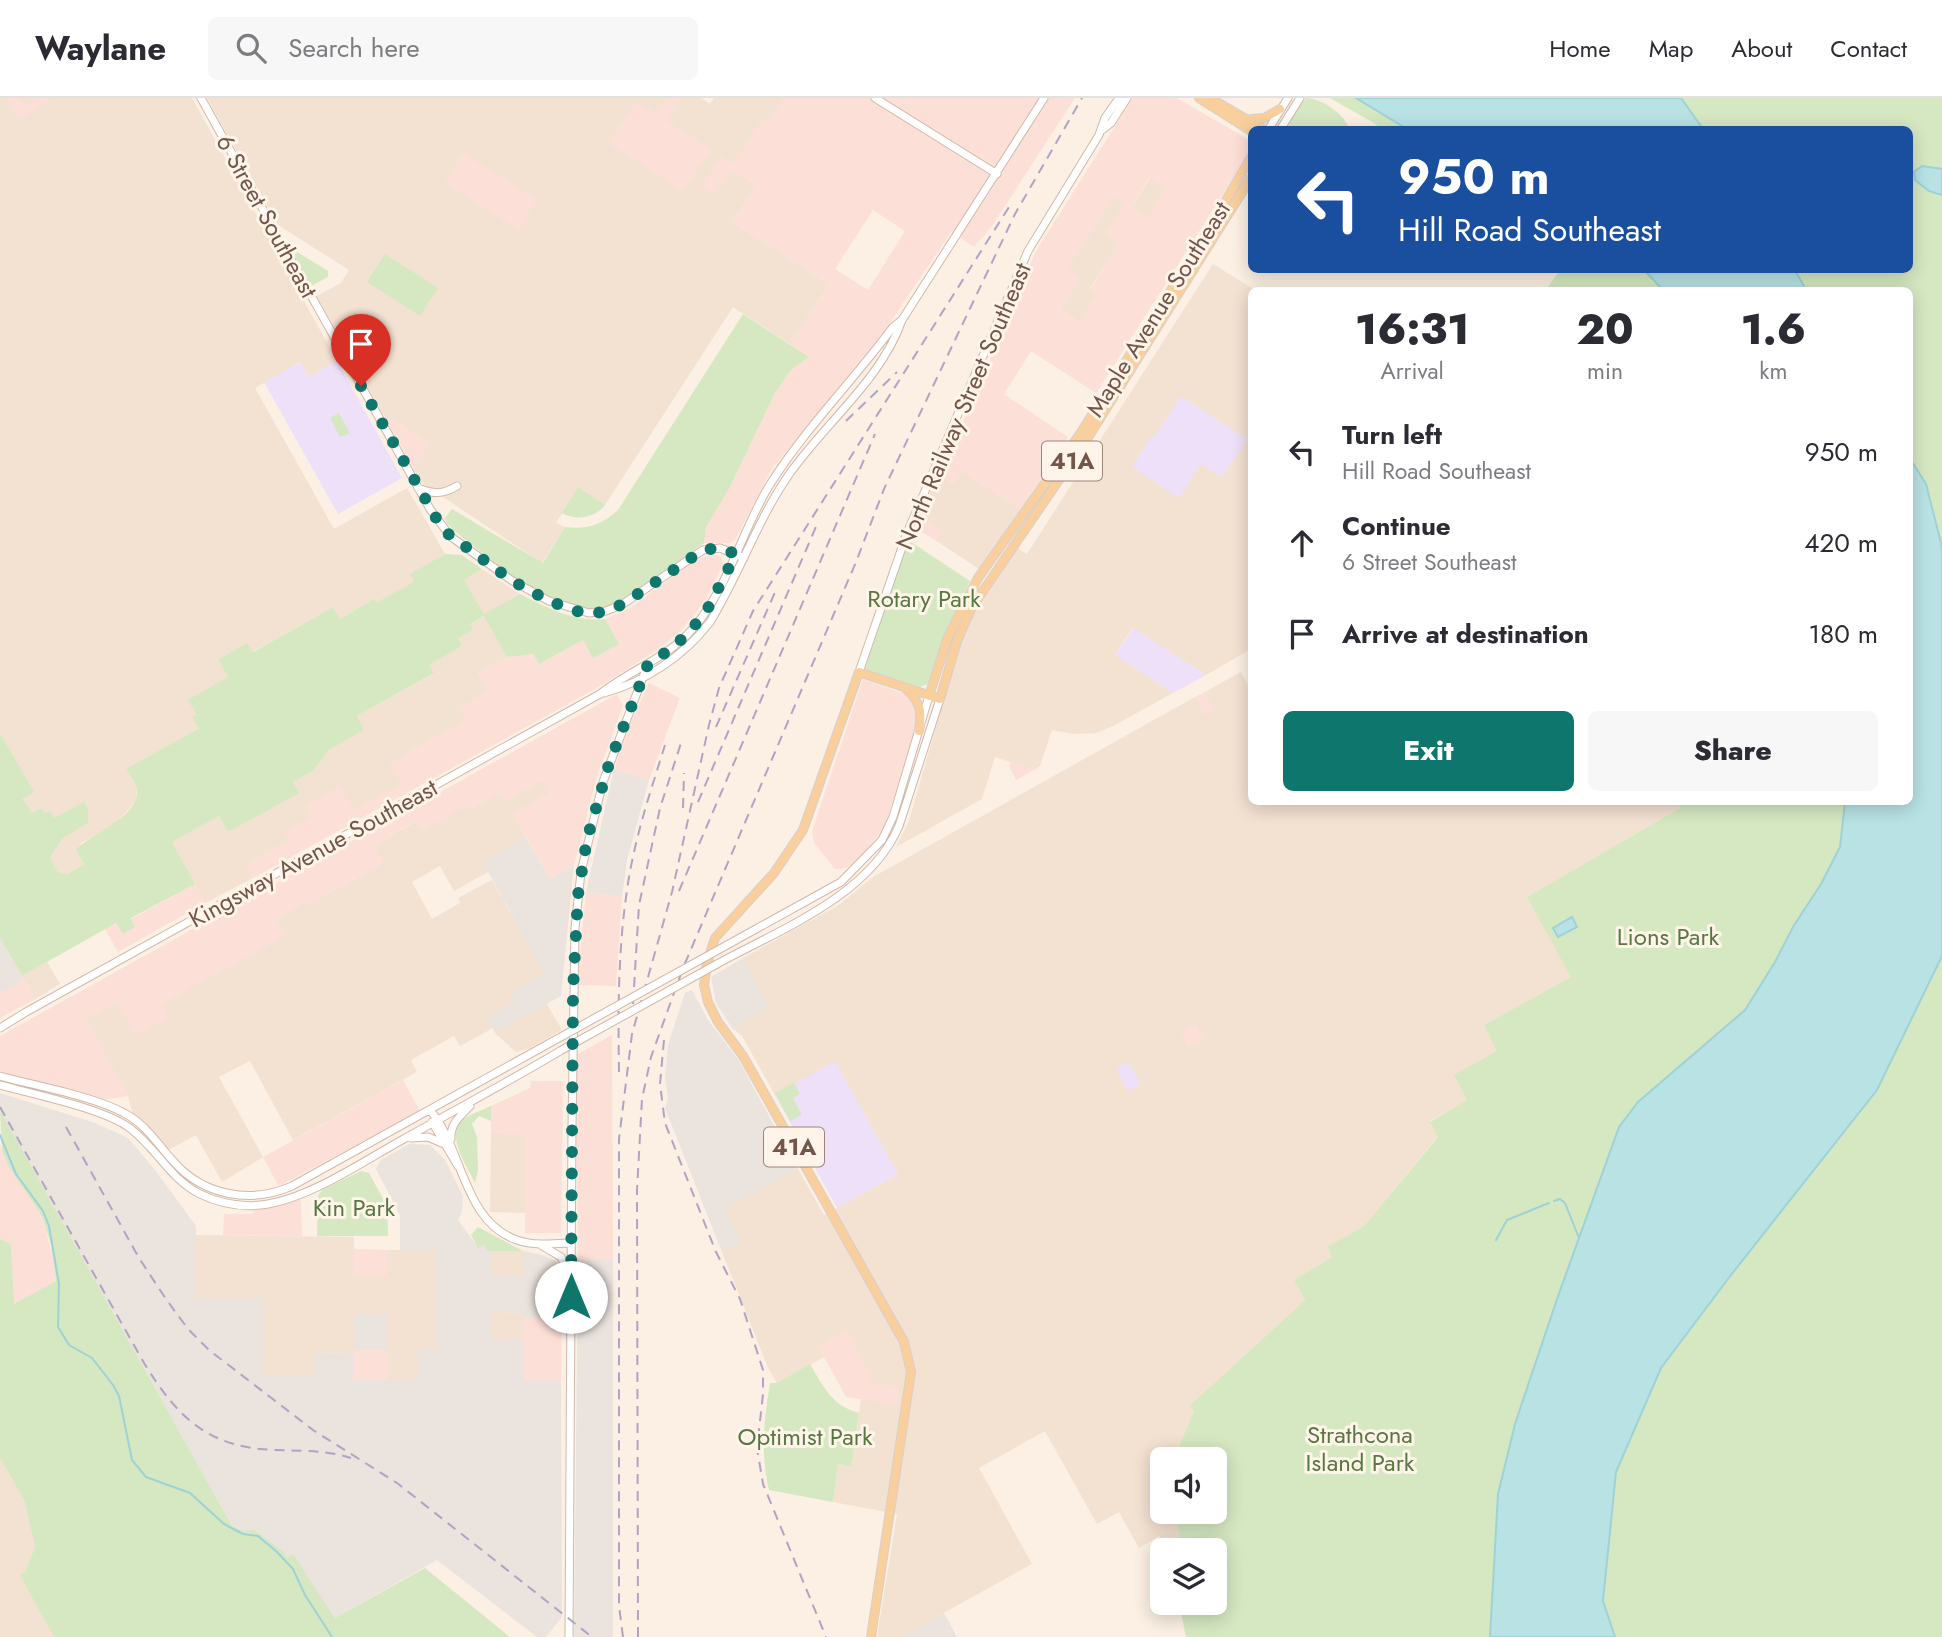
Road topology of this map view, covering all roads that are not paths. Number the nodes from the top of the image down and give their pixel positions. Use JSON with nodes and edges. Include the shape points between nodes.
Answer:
{"nodes":[{"id":1,"x":201,"y":98,"type":"edge"},
{"id":2,"x":875,"y":98,"type":"edge"},
{"id":3,"x":1119,"y":98,"type":"edge"},
{"id":4,"x":1127,"y":98,"type":"edge"},
{"id":5,"x":1192,"y":98,"type":"edge"},
{"id":6,"x":1199,"y":98,"type":"edge"},
{"id":7,"x":1210,"y":98,"type":"edge"},
{"id":8,"x":1288,"y":98,"type":"edge"},
{"id":9,"x":1042,"y":99,"type":"edge"},
{"id":10,"x":1298,"y":100,"type":"edge"},
{"id":11,"x":1212,"y":108,"type":"junction"},
{"id":12,"x":1280,"y":109,"type":"junction"},
{"id":13,"x":1246,"y":118,"type":"junction"},
{"id":14,"x":1260,"y":126,"type":"edge"},
{"id":15,"x":1269,"y":126,"type":"edge"},
{"id":16,"x":1282,"y":126,"type":"edge"},
{"id":17,"x":1248,"y":129,"type":"edge"},
{"id":18,"x":1102,"y":131,"type":"junction"},
{"id":19,"x":1248,"y":163,"type":"edge"},
{"id":20,"x":996,"y":174,"type":"junction"},
{"id":21,"x":1248,"y":183,"type":"edge"},
{"id":22,"x":902,"y":320,"type":"junction"},
{"id":23,"x":457,"y":486,"type":"dead end"},
{"id":24,"x":418,"y":488,"type":"junction"},
{"id":25,"x":736,"y":554,"type":"junction"},
{"id":26,"x":744,"y":558,"type":"junction"},
{"id":27,"x":648,"y":664,"type":"junction"},
{"id":28,"x":859,"y":672,"type":"junction"},
{"id":29,"x":644,"y":676,"type":"junction"},
{"id":30,"x":902,"y":687,"type":"junction"},
{"id":31,"x":618,"y":689,"type":"junction"},
{"id":32,"x":600,"y":694,"type":"junction"},
{"id":33,"x":929,"y":696,"type":"junction"},
{"id":34,"x":940,"y":699,"type":"junction"},
{"id":35,"x":630,"y":708,"type":"junction"},
{"id":36,"x":919,"y":731,"type":"junction"},
{"id":37,"x":0,"y":1026,"type":"edge"},
{"id":38,"x":0,"y":1076,"type":"edge"},
{"id":39,"x":0,"y":1085,"type":"edge"},
{"id":40,"x":72,"y":1096,"type":"junction"},
{"id":41,"x":478,"y":1099,"type":"junction"},
{"id":42,"x":78,"y":1107,"type":"junction"},
{"id":43,"x":430,"y":1110,"type":"junction"},
{"id":44,"x":435,"y":1122,"type":"junction"},
{"id":45,"x":403,"y":1139,"type":"junction"},
{"id":46,"x":442,"y":1143,"type":"junction"},
{"id":47,"x":452,"y":1144,"type":"junction"},
{"id":48,"x":460,"y":1169,"type":"junction"},
{"id":49,"x":538,"y":1244,"type":"junction"},
{"id":50,"x":570,"y":1244,"type":"junction"},
{"id":51,"x":571,"y":1297,"type":"junction"},
{"id":52,"x":569,"y":1637,"type":"edge"},
{"id":53,"x":871,"y":1637,"type":"edge"}],
"edges":[{"from":1,"to":24,"type":"main road","name":"6 Street Southeast"},
{"from":2,"to":20,"type":"main road"},
{"from":3,"to":18,"type":"main road","name":"North Railway Street Southeast"},
{"from":4,"to":18,"type":"main road","name":"North Railway Street Southeast"},
{"from":5,"to":11,"type":"main road"},
{"from":6,"to":11,"type":"main road"},
{"from":7,"to":13,"type":"main road"},
{"from":8,"to":12,"type":"main road"},
{"from":9,"to":20,"type":"main road"},
{"from":10,"to":16,"type":"main road"},
{"from":11,"to":17,"type":"main road"},
{"from":12,"to":13,"type":"main road","via":[[1264,118]]},
{"from":12,"to":15,"type":"main road"},
{"from":13,"to":14,"type":"main road"},
{"from":18,"to":28,"type":"main road","name":"North Railway Street Southeast","via":[[1028,251],[907,533]]},
{"from":19,"to":33,"type":"main road","name":"Maple Avenue Southeast","number":"41A","via":[[1080,434],[978,578],[948,637]]},
{"from":20,"to":22,"type":"main road"},
{"from":21,"to":34,"type":"main road","name":"Maple Avenue Southeast","number":"41A","via":[[1087,439],[972,607]]},
{"from":22,"to":25,"type":"main road","name":"Kingsway Avenue Southeast","via":[[778,472]]},
{"from":22,"to":26,"type":"main road","name":"Kingsway Avenue Southeast","via":[[876,367],[787,477]]},
{"from":23,"to":24,"type":"main road","via":[[436,494]]},
{"from":24,"to":25,"type":"main road","name":"6 Street Southeast","via":[[453,538],[523,587],[589,613],[623,604],[703,550],[720,548]]},
{"from":25,"to":26,"type":"main road"},
{"from":25,"to":27,"type":"main road","name":"Kingsway Avenue Southeast","via":[[695,625],[674,647]]},
{"from":26,"to":29,"type":"main road","name":"Kingsway Avenue Southeast","via":[[702,632],[678,656]]},
{"from":27,"to":29,"type":"main road"},
{"from":27,"to":32,"type":"main road","name":"Kingsway Avenue Southeast"},
{"from":28,"to":30,"type":"main road"},
{"from":28,"to":53,"type":"main road","name":"North Railway Street Southeast","number":"41A","via":[[803,830],[775,873],[724,927],[711,948],[704,985],[712,1010],[904,1342],[911,1373]]},
{"from":29,"to":31,"type":"main road","name":"Kingsway Avenue Southeast"},
{"from":29,"to":35,"type":"main road"},
{"from":30,"to":33,"type":"main road"},
{"from":30,"to":36,"type":"main road","via":[[918,703]]},
{"from":31,"to":32,"type":"main road","name":"Kingsway Avenue Southeast"},
{"from":31,"to":35,"type":"main road","via":[[630,695]]},
{"from":32,"to":37,"type":"main road","name":"Kingsway Avenue Southeast"},
{"from":33,"to":34,"type":"main road"},
{"from":33,"to":36,"type":"main road","name":"Maple Avenue Southeast"},
{"from":34,"to":41,"type":"main road","name":"Maple Avenue Southeast","bridge":true,"via":[[900,826],[883,856],[859,881],[827,904]]},
{"from":35,"to":50,"type":"main road","via":[[587,839],[578,895]]},
{"from":36,"to":43,"type":"main road","name":"Maple Avenue Southeast","bridge":true,"via":[[882,840],[835,886]]},
{"from":38,"to":40,"type":"main road"},
{"from":39,"to":42,"type":"main road"},
{"from":40,"to":42,"type":"main road"},
{"from":40,"to":43,"type":"main road","name":"Maple Avenue Southeast","via":[[116,1109],[137,1121],[190,1176],[212,1189],[258,1196],[284,1189]]},
{"from":41,"to":44,"type":"main road"},
{"from":41,"to":47,"type":"main road","via":[[455,1121]]},
{"from":42,"to":45,"type":"main road","via":[[119,1121],[146,1142],[180,1181],[224,1202],[261,1205],[284,1199]]},
{"from":43,"to":44,"type":"main road"},
{"from":44,"to":45,"type":"main road"},
{"from":44,"to":46,"type":"main road"},
{"from":44,"to":47,"type":"main road"},
{"from":45,"to":46,"type":"main road","via":[[425,1136]]},
{"from":46,"to":48,"type":"main road"},
{"from":47,"to":48,"type":"main road"},
{"from":48,"to":49,"type":"main road","via":[[476,1203],[494,1226],[516,1240]]},
{"from":49,"to":50,"type":"main road"},
{"from":49,"to":51,"type":"main road","via":[[564,1260]]},
{"from":50,"to":51,"type":"main road"},
{"from":51,"to":52,"type":"main road"}]}
